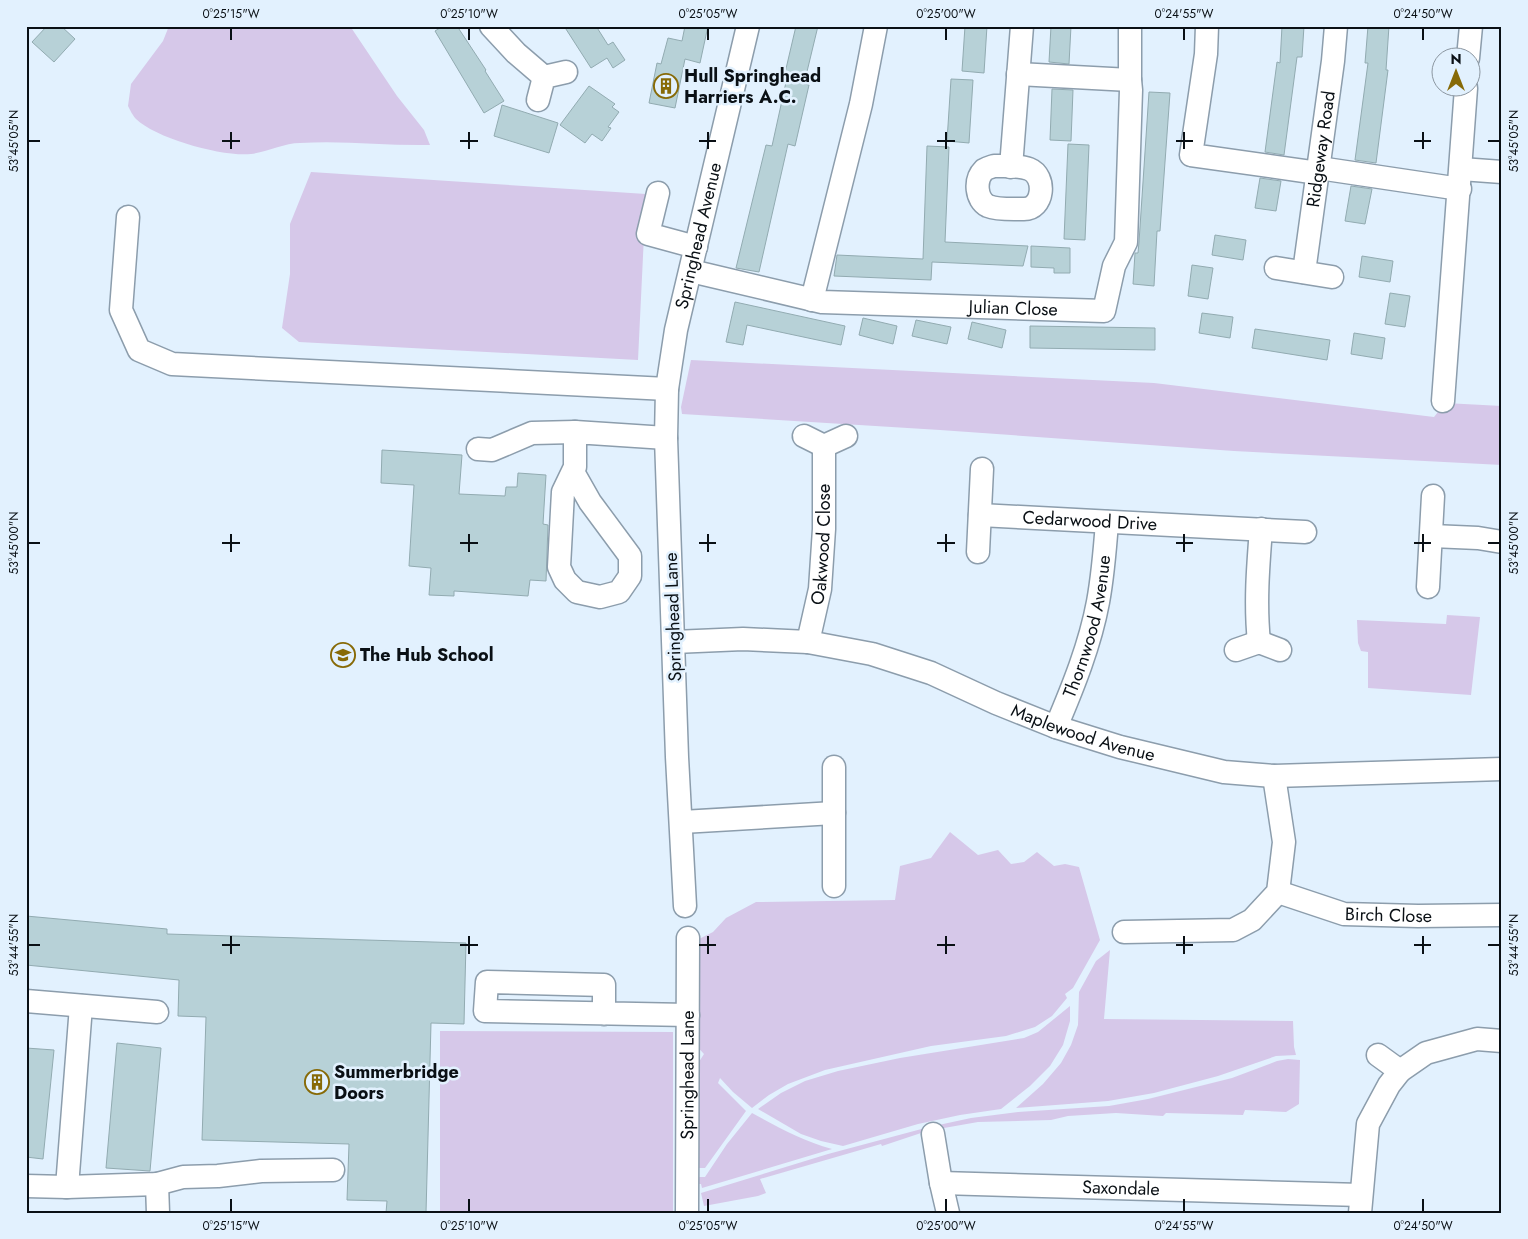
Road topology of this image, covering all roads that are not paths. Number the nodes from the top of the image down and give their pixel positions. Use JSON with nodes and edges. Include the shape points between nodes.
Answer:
{"nodes":[{"id":1,"x":491,"y":26,"type":"edge"},
{"id":2,"x":748,"y":26,"type":"edge"},
{"id":3,"x":876,"y":26,"type":"edge"},
{"id":4,"x":1022,"y":26,"type":"edge"},
{"id":5,"x":1130,"y":26,"type":"edge"},
{"id":6,"x":1207,"y":26,"type":"edge"},
{"id":7,"x":1336,"y":26,"type":"edge"},
{"id":8,"x":1470,"y":26,"type":"edge"},
{"id":9,"x":1469,"y":48,"type":"edge"},
{"id":10,"x":566,"y":72,"type":"dead end"},
{"id":11,"x":1018,"y":74,"type":"junction"},
{"id":12,"x":544,"y":77,"type":"junction"},
{"id":13,"x":1130,"y":80,"type":"junction"},
{"id":14,"x":1465,"y":98,"type":"edge"},
{"id":15,"x":538,"y":100,"type":"dead end"},
{"id":16,"x":1012,"y":167,"type":"dead end"},
{"id":17,"x":1318,"y":170,"type":"junction"},
{"id":18,"x":1502,"y":172,"type":"edge"},
{"id":19,"x":1460,"y":179,"type":"junction"},
{"id":20,"x":658,"y":193,"type":"dead end"},
{"id":21,"x":128,"y":217,"type":"dead end"},
{"id":22,"x":696,"y":247,"type":"junction"},
{"id":23,"x":1276,"y":268,"type":"dead end"},
{"id":24,"x":691,"y":270,"type":"junction"},
{"id":25,"x":1304,"y":272,"type":"junction"},
{"id":26,"x":1332,"y":277,"type":"dead end"},
{"id":27,"x":812,"y":300,"type":"junction"},
{"id":28,"x":676,"y":330,"type":"joint"},
{"id":29,"x":667,"y":389,"type":"junction"},
{"id":30,"x":1443,"y":401,"type":"dead end"},
{"id":31,"x":575,"y":432,"type":"junction"},
{"id":32,"x":846,"y":436,"type":"dead end"},
{"id":33,"x":666,"y":438,"type":"junction"},
{"id":34,"x":478,"y":449,"type":"dead end"},
{"id":35,"x":982,"y":469,"type":"dead end"},
{"id":36,"x":573,"y":472,"type":"junction"},
{"id":37,"x":1433,"y":496,"type":"dead end"},
{"id":38,"x":980,"y":515,"type":"junction"},
{"id":39,"x":1107,"y":522,"type":"junction"},
{"id":40,"x":1261,"y":529,"type":"junction"},
{"id":41,"x":1305,"y":532,"type":"dead end"},
{"id":42,"x":1432,"y":536,"type":"junction"},
{"id":43,"x":1502,"y":542,"type":"edge"},
{"id":44,"x":978,"y":552,"type":"dead end"},
{"id":45,"x":1428,"y":587,"type":"dead end"},
{"id":46,"x":674,"y":642,"type":"junction"},
{"id":47,"x":808,"y":642,"type":"junction"},
{"id":48,"x":1259,"y":642,"type":"junction"},
{"id":49,"x":1236,"y":650,"type":"dead end"},
{"id":50,"x":1280,"y":650,"type":"dead end"},
{"id":51,"x":1056,"y":727,"type":"junction"},
{"id":52,"x":834,"y":768,"type":"dead end"},
{"id":53,"x":1502,"y":769,"type":"edge"},
{"id":54,"x":1274,"y":776,"type":"junction"},
{"id":55,"x":834,"y":813,"type":"junction"},
{"id":56,"x":682,"y":822,"type":"junction"},
{"id":57,"x":834,"y":886,"type":"dead end"},
{"id":58,"x":1278,"y":892,"type":"junction"},
{"id":59,"x":685,"y":906,"type":"dead end"},
{"id":60,"x":1502,"y":915,"type":"edge"},
{"id":61,"x":1124,"y":932,"type":"dead end"},
{"id":62,"x":688,"y":938,"type":"dead end"},
{"id":63,"x":26,"y":1001,"type":"edge"},
{"id":64,"x":81,"y":1006,"type":"junction"},
{"id":65,"x":157,"y":1012,"type":"dead end"},
{"id":66,"x":608,"y":1014,"type":"junction"},
{"id":67,"x":688,"y":1015,"type":"junction"},
{"id":68,"x":1502,"y":1041,"type":"edge"},
{"id":69,"x":1378,"y":1055,"type":"dead end"},
{"id":70,"x":1400,"y":1071,"type":"junction"},
{"id":71,"x":933,"y":1134,"type":"dead end"},
{"id":72,"x":333,"y":1170,"type":"dead end"},
{"id":73,"x":941,"y":1183,"type":"junction"},
{"id":74,"x":157,"y":1184,"type":"junction"},
{"id":75,"x":26,"y":1186,"type":"edge"},
{"id":76,"x":67,"y":1187,"type":"junction"},
{"id":77,"x":1361,"y":1204,"type":"edge"},
{"id":78,"x":158,"y":1213,"type":"edge"},
{"id":79,"x":687,"y":1213,"type":"edge"},
{"id":80,"x":948,"y":1213,"type":"edge"}],
"edges":[{"from":1,"to":12,"type":"street"},
{"from":2,"to":22,"type":"street","name":"Springhead Avenue"},
{"from":3,"to":27,"type":"street","via":[[861,104]]},
{"from":4,"to":11,"type":"street"},
{"from":5,"to":13,"type":"street"},
{"from":6,"to":17,"type":"street","via":[[1191,155]]},
{"from":7,"to":17,"type":"street","name":"Ridgeway Road"},
{"from":8,"to":9,"type":"street"},
{"from":10,"to":12,"type":"street"},
{"from":11,"to":13,"type":"street"},
{"from":11,"to":16,"type":"street"},
{"from":12,"to":15,"type":"street"},
{"from":13,"to":27,"type":"street","name":"Julian Close","via":[[1126,242],[1114,266],[1104,310]]},
{"from":14,"to":19,"type":"street"},
{"from":17,"to":19,"type":"street"},
{"from":17,"to":25,"type":"street","name":"Ridgeway Road"},
{"from":18,"to":19,"type":"street"},
{"from":19,"to":30,"type":"street"},
{"from":20,"to":22,"type":"street","via":[[648,234]]},
{"from":21,"to":29,"type":"street","via":[[121,310],[139,350],[172,364]]},
{"from":22,"to":24,"type":"street","name":"Springhead Avenue"},
{"from":23,"to":25,"type":"street"},
{"from":24,"to":27,"type":"street","name":"Julian Close"},
{"from":24,"to":28,"type":"street","name":"Springhead Avenue"},
{"from":25,"to":26,"type":"street"},
{"from":28,"to":29,"type":"street","name":"Springhead Lane"},
{"from":29,"to":33,"type":"street","name":"Springhead Lane"},
{"from":31,"to":33,"type":"street"},
{"from":31,"to":34,"type":"street","via":[[532,433],[492,450]]},
{"from":31,"to":36,"type":"street"},
{"from":32,"to":47,"type":"street","name":"Oakwood Close","via":[[814,441],[824,529],[820,589]]},
{"from":33,"to":46,"type":"street","name":"Springhead Lane"},
{"from":35,"to":38,"type":"street"},
{"from":36,"to":36,"type":"street","via":[[563,492],[559,566],[564,580],[577,592],[600,597],[619,592],[630,576],[630,556],[590,502]]},
{"from":37,"to":42,"type":"street"},
{"from":38,"to":39,"type":"street","name":"Cedarwood Drive"},
{"from":38,"to":44,"type":"street"},
{"from":39,"to":40,"type":"street","name":"Cedarwood Drive"},
{"from":39,"to":51,"type":"street","name":"Thornwood Avenue","via":[[1098,604],[1073,686]]},
{"from":40,"to":41,"type":"street","name":"Cedarwood Drive"},
{"from":40,"to":48,"type":"street","via":[[1256,582]]},
{"from":42,"to":43,"type":"street"},
{"from":42,"to":45,"type":"street"},
{"from":46,"to":47,"type":"street","name":"Maplewood Avenue"},
{"from":46,"to":56,"type":"street","name":"Springhead Lane"},
{"from":47,"to":51,"type":"street","name":"Maplewood Avenue","via":[[872,654],[931,673]]},
{"from":48,"to":49,"type":"street"},
{"from":48,"to":50,"type":"street"},
{"from":51,"to":54,"type":"street","name":"Maplewood Avenue","via":[[1120,747],[1224,772]]},
{"from":52,"to":55,"type":"street"},
{"from":53,"to":54,"type":"street","name":"Maplewood Avenue"},
{"from":54,"to":58,"type":"street","via":[[1284,842]]},
{"from":55,"to":56,"type":"street"},
{"from":55,"to":57,"type":"street"},
{"from":56,"to":59,"type":"street","name":"Springhead Lane"},
{"from":58,"to":60,"type":"street","name":"Birch Close","via":[[1344,914]]},
{"from":58,"to":61,"type":"street","via":[[1252,920],[1233,930]]},
{"from":62,"to":67,"type":"street","name":"Springhead Lane"},
{"from":63,"to":64,"type":"street"},
{"from":64,"to":65,"type":"street"},
{"from":64,"to":76,"type":"street"},
{"from":66,"to":66,"type":"street","via":[[485,1011],[487,982],[604,985]]},
{"from":66,"to":67,"type":"street"},
{"from":67,"to":79,"type":"street","name":"Springhead Lane"},
{"from":68,"to":70,"type":"street","via":[[1477,1038],[1426,1053]]},
{"from":69,"to":70,"type":"street"},
{"from":70,"to":77,"type":"street","via":[[1368,1124]]},
{"from":71,"to":73,"type":"street"},
{"from":72,"to":74,"type":"street","via":[[183,1177]]},
{"from":73,"to":77,"type":"street","name":"Saxondale"},
{"from":73,"to":80,"type":"street"},
{"from":74,"to":76,"type":"street"},
{"from":74,"to":78,"type":"street"},
{"from":75,"to":76,"type":"street"}]}
